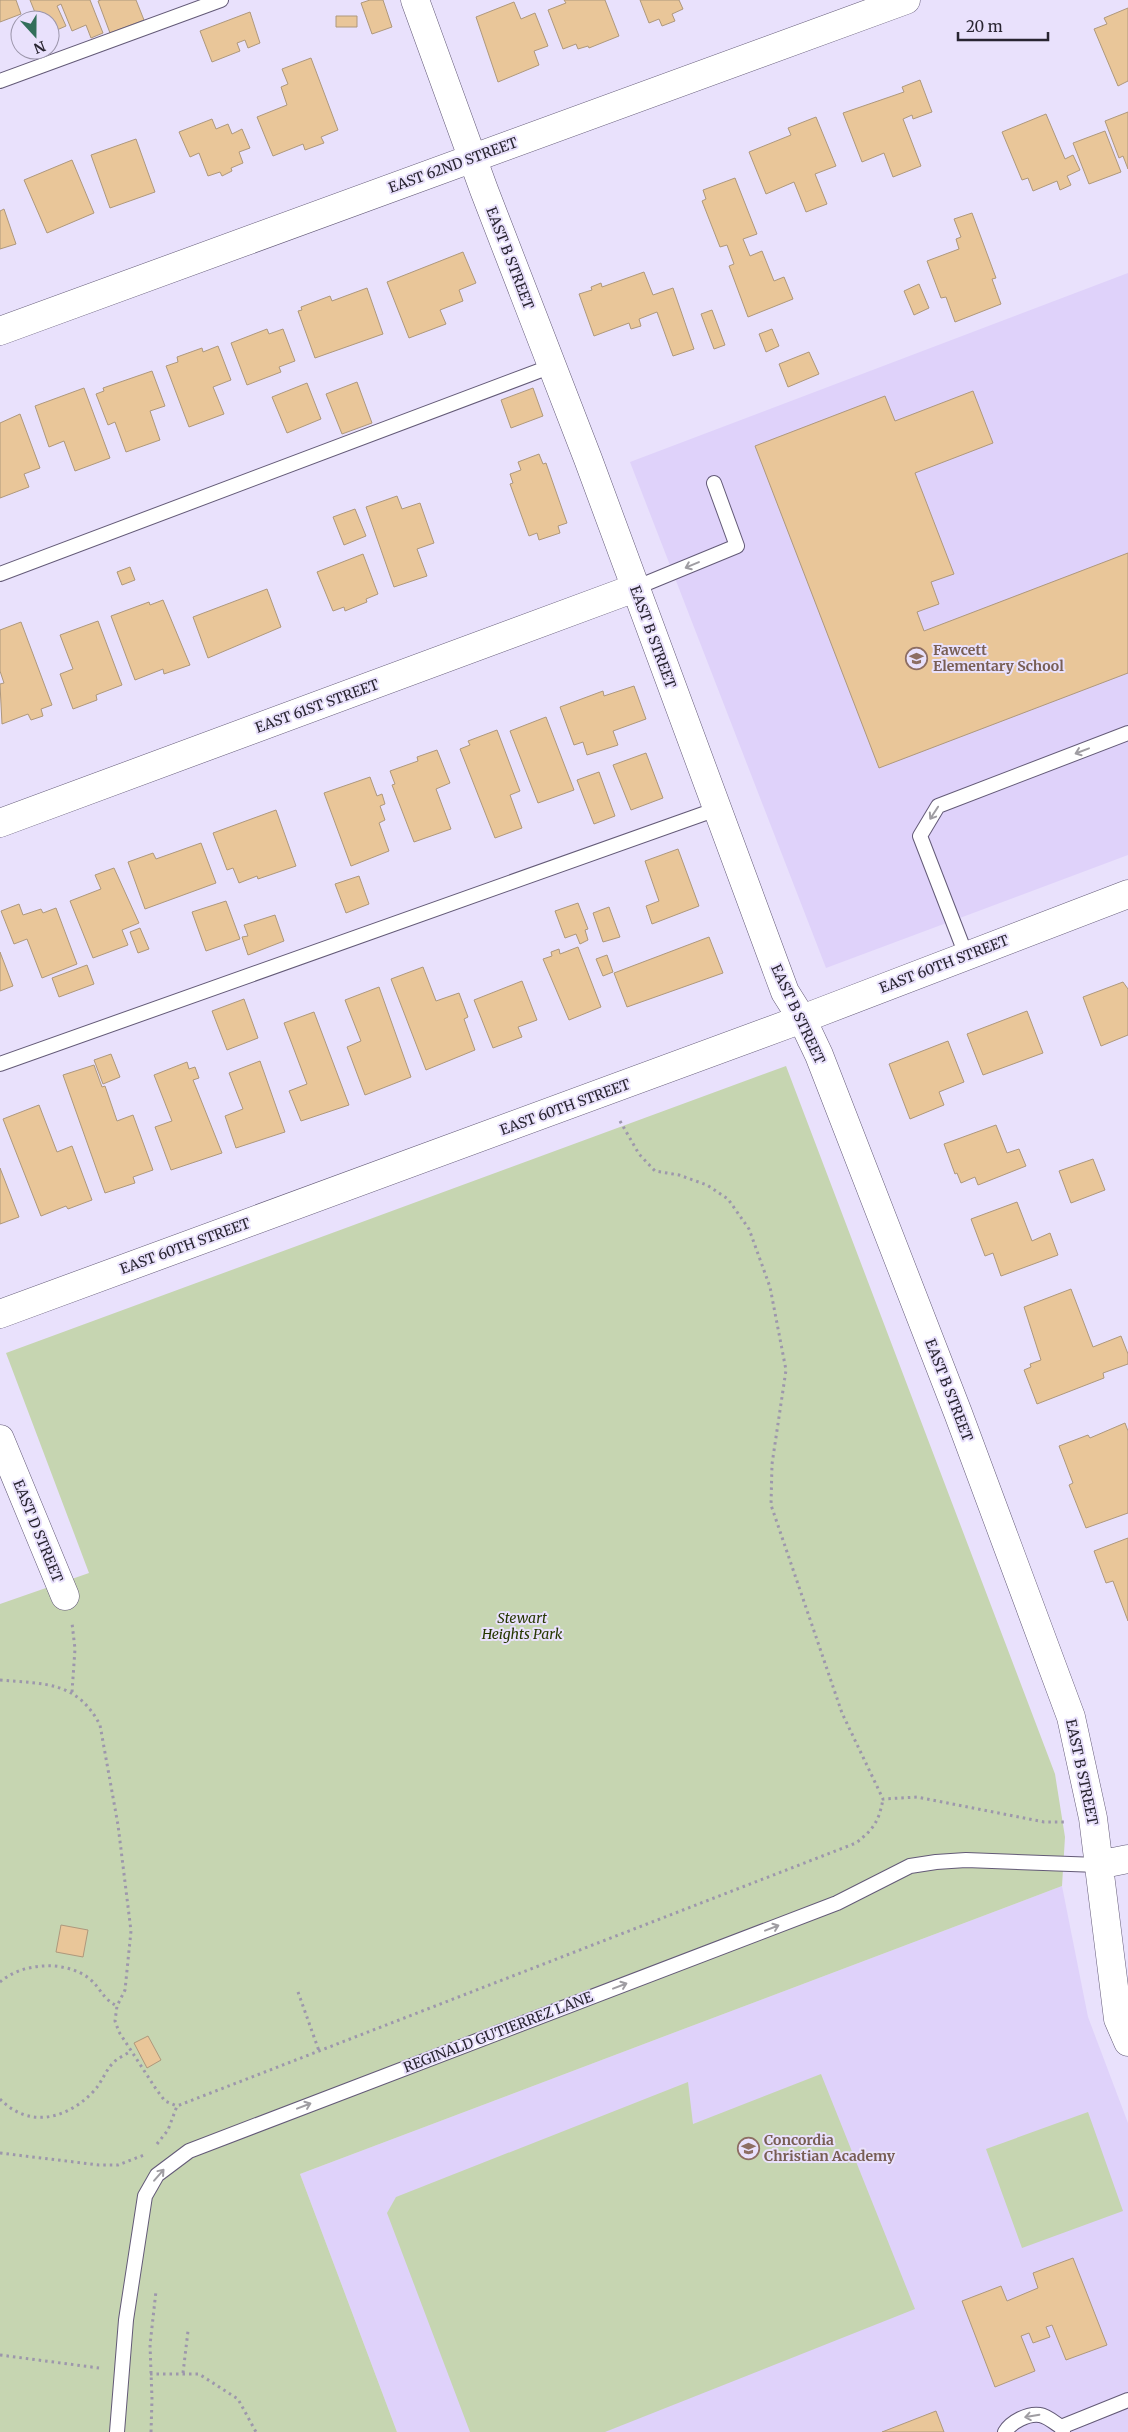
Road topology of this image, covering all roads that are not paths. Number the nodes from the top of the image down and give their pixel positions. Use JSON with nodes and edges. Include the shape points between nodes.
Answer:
{"nodes":[{"id":1,"x":221,"y":0,"type":"edge"},
{"id":2,"x":415,"y":0,"type":"edge"},
{"id":3,"x":906,"y":0,"type":"edge"},
{"id":4,"x":0,"y":81,"type":"edge"},
{"id":5,"x":472,"y":158,"type":"junction"},
{"id":6,"x":0,"y":331,"type":"edge"},
{"id":7,"x":552,"y":366,"type":"junction"},
{"id":8,"x":714,"y":483,"type":"dead end"},
{"id":9,"x":0,"y":574,"type":"edge"},
{"id":10,"x":635,"y":588,"type":"junction"},
{"id":11,"x":1128,"y":733,"type":"edge"},
{"id":12,"x":717,"y":809,"type":"junction"},
{"id":13,"x":0,"y":823,"type":"edge"},
{"id":14,"x":1128,"y":894,"type":"edge"},
{"id":15,"x":966,"y":955,"type":"junction"},
{"id":16,"x":802,"y":1019,"type":"junction"},
{"id":17,"x":0,"y":1064,"type":"edge"},
{"id":18,"x":0,"y":1314,"type":"edge"},
{"id":19,"x":0,"y":1439,"type":"edge"},
{"id":20,"x":65,"y":1596,"type":"road end"},
{"id":21,"x":1128,"y":1859,"type":"edge"},
{"id":22,"x":1098,"y":1865,"type":"junction"},
{"id":23,"x":1128,"y":2042,"type":"edge"},
{"id":24,"x":1128,"y":2400,"type":"edge"},
{"id":25,"x":1062,"y":2429,"type":"edge"},
{"id":26,"x":116,"y":2432,"type":"edge"},
{"id":27,"x":1005,"y":2432,"type":"edge"}],
"edges":[{"from":1,"to":4,"type":"lane"},
{"from":2,"to":5,"type":"street","name":"EAST B STREET"},
{"from":3,"to":5,"type":"street","name":"EAST 62ND STREET"},
{"from":5,"to":6,"type":"street","name":"EAST 62ND STREET"},
{"from":5,"to":7,"type":"street","name":"EAST B STREET"},
{"from":7,"to":9,"type":"lane"},
{"from":7,"to":10,"type":"street","name":"EAST B STREET"},
{"from":8,"to":10,"type":"lane","one_way":true,"via":[[737,546]]},
{"from":10,"to":12,"type":"street","name":"EAST B STREET"},
{"from":10,"to":13,"type":"street","name":"EAST 61ST STREET"},
{"from":11,"to":15,"type":"lane","one_way":true,"via":[[938,806],[920,836]]},
{"from":12,"to":16,"type":"street","name":"EAST B STREET","via":[[785,992]]},
{"from":12,"to":17,"type":"lane"},
{"from":14,"to":15,"type":"street","name":"EAST 60TH STREET"},
{"from":15,"to":16,"type":"street","name":"EAST 60TH STREET"},
{"from":16,"to":18,"type":"street","name":"EAST 60TH STREET"},
{"from":16,"to":22,"type":"street","name":"EAST B STREET","via":[[819,1055],[958,1413],[1071,1717],[1093,1818]]},
{"from":19,"to":20,"type":"street","name":"EAST D STREET"},
{"from":21,"to":22,"type":"street"},
{"from":22,"to":23,"type":"street","name":"EAST B STREET","via":[[1118,2019]]},
{"from":26,"to":22,"type":"lane","name":"REGINALD GUTIERREZ LANE","one_way":true,"via":[[126,2320],[145,2196],[157,2175],[189,2151],[837,1903],[910,1866],[966,1860]]},
{"from":24,"to":25,"type":"lane"},
{"from":25,"to":27,"type":"lane","one_way":true,"via":[[1041,2415],[1025,2417],[1009,2425]]}]}
